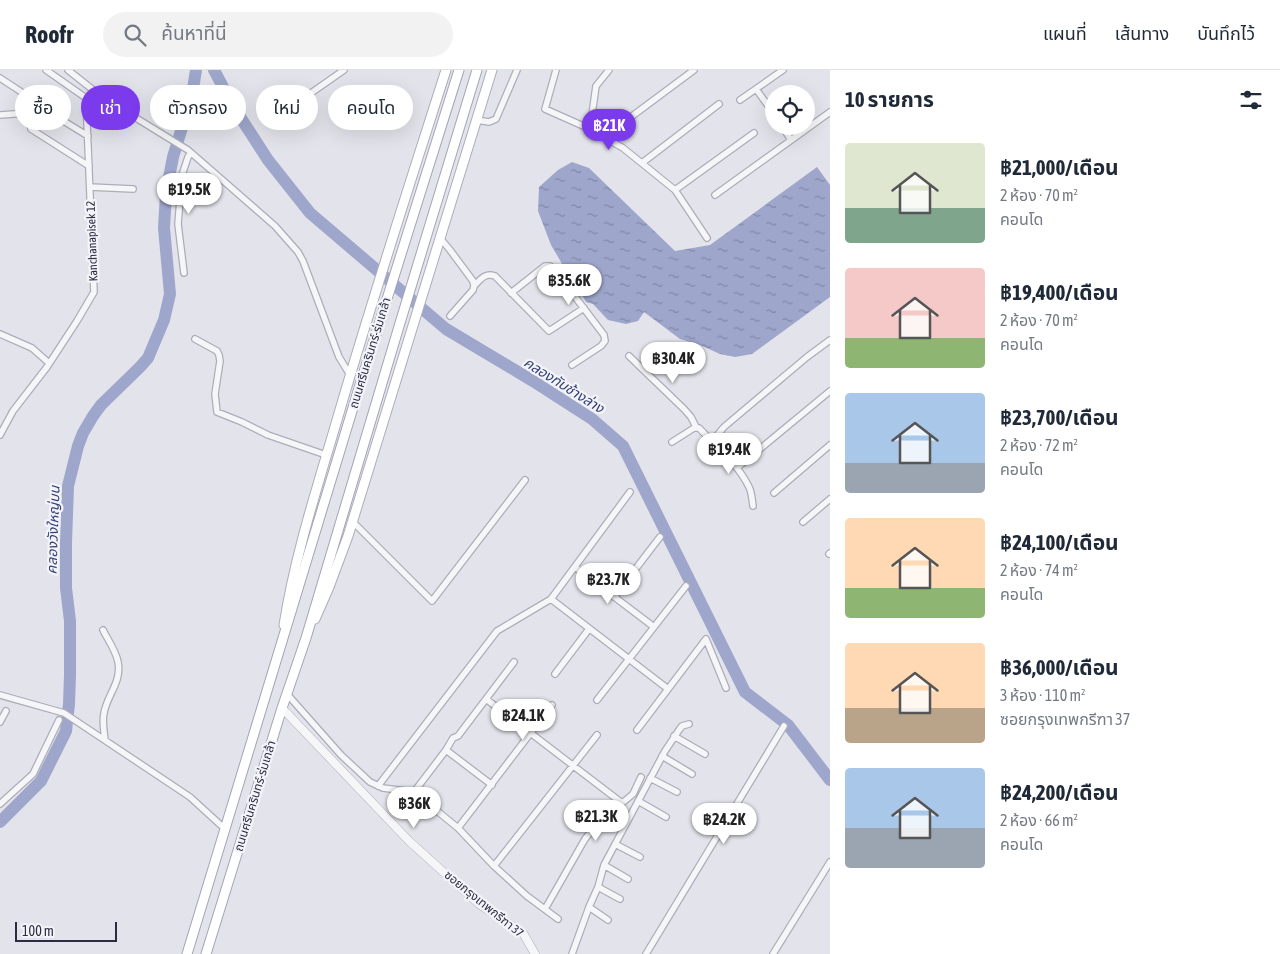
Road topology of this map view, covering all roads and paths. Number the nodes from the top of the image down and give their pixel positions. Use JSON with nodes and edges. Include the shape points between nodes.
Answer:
{"nodes":[{"id":1,"x":46,"y":70,"type":"edge"},
{"id":2,"x":68,"y":70,"type":"edge"},
{"id":3,"x":344,"y":70,"type":"edge"},
{"id":4,"x":446,"y":70,"type":"edge"},
{"id":5,"x":459,"y":70,"type":"edge"},
{"id":6,"x":477,"y":70,"type":"edge"},
{"id":7,"x":492,"y":70,"type":"edge"},
{"id":8,"x":516,"y":70,"type":"edge"},
{"id":9,"x":556,"y":70,"type":"edge"},
{"id":10,"x":609,"y":70,"type":"edge"},
{"id":11,"x":694,"y":70,"type":"edge"},
{"id":12,"x":783,"y":70,"type":"edge"},
{"id":13,"x":0,"y":78,"type":"edge"},
{"id":14,"x":15,"y":88,"type":"edge"},
{"id":15,"x":318,"y":88,"type":"edge"},
{"id":16,"x":756,"y":89,"type":"junction"},
{"id":17,"x":740,"y":100,"type":"dead end"},
{"id":18,"x":765,"y":102,"type":"edge"},
{"id":19,"x":719,"y":104,"type":"dead end"},
{"id":20,"x":830,"y":112,"type":"edge"},
{"id":21,"x":15,"y":114,"type":"edge"},
{"id":22,"x":0,"y":115,"type":"edge"},
{"id":23,"x":476,"y":120,"type":"junction"},
{"id":24,"x":71,"y":126,"type":"edge"},
{"id":25,"x":590,"y":129,"type":"junction"},
{"id":26,"x":33,"y":130,"type":"edge"},
{"id":27,"x":754,"y":132,"type":"dead end"},
{"id":28,"x":788,"y":135,"type":"edge"},
{"id":29,"x":88,"y":136,"type":"junction"},
{"id":30,"x":604,"y":137,"type":"junction"},
{"id":31,"x":791,"y":140,"type":"junction"},
{"id":32,"x":189,"y":152,"type":"junction"},
{"id":33,"x":642,"y":163,"type":"junction"},
{"id":34,"x":89,"y":166,"type":"junction"},
{"id":35,"x":90,"y":187,"type":"junction"},
{"id":36,"x":133,"y":189,"type":"dead end"},
{"id":37,"x":675,"y":190,"type":"junction"},
{"id":38,"x":715,"y":195,"type":"dead end"},
{"id":39,"x":440,"y":238,"type":"junction"},
{"id":40,"x":707,"y":238,"type":"dead end"},
{"id":41,"x":184,"y":273,"type":"dead end"},
{"id":42,"x":474,"y":286,"type":"junction"},
{"id":43,"x":511,"y":293,"type":"junction"},
{"id":44,"x":584,"y":308,"type":"junction"},
{"id":45,"x":450,"y":316,"type":"dead end"},
{"id":46,"x":0,"y":334,"type":"edge"},
{"id":47,"x":195,"y":339,"type":"dead end"},
{"id":48,"x":827,"y":342,"type":"edge"},
{"id":49,"x":830,"y":350,"type":"edge"},
{"id":50,"x":629,"y":356,"type":"dead end"},
{"id":51,"x":49,"y":363,"type":"junction"},
{"id":52,"x":572,"y":365,"type":"dead end"},
{"id":53,"x":350,"y":375,"type":"junction"},
{"id":54,"x":830,"y":391,"type":"edge"},
{"id":55,"x":696,"y":427,"type":"junction"},
{"id":56,"x":0,"y":435,"type":"edge"},
{"id":57,"x":672,"y":442,"type":"dead end"},
{"id":58,"x":712,"y":442,"type":"junction"},
{"id":59,"x":830,"y":445,"type":"edge"},
{"id":60,"x":705,"y":452,"type":"dead end"},
{"id":61,"x":326,"y":455,"type":"junction"},
{"id":62,"x":737,"y":468,"type":"junction"},
{"id":63,"x":525,"y":480,"type":"dead end"},
{"id":64,"x":630,"y":492,"type":"dead end"},
{"id":65,"x":774,"y":493,"type":"dead end"},
{"id":66,"x":830,"y":499,"type":"edge"},
{"id":67,"x":753,"y":506,"type":"dead end"},
{"id":68,"x":353,"y":522,"type":"junction"},
{"id":69,"x":803,"y":522,"type":"dead end"},
{"id":70,"x":660,"y":537,"type":"dead end"},
{"id":71,"x":575,"y":567,"type":"junction"},
{"id":72,"x":686,"y":586,"type":"dead end"},
{"id":73,"x":614,"y":597,"type":"junction"},
{"id":74,"x":551,"y":599,"type":"junction"},
{"id":75,"x":654,"y":627,"type":"junction"},
{"id":76,"x":589,"y":629,"type":"junction"},
{"id":77,"x":104,"y":630,"type":"dead end"},
{"id":78,"x":282,"y":637,"type":"junction"},
{"id":79,"x":306,"y":638,"type":"junction"},
{"id":80,"x":629,"y":659,"type":"junction"},
{"id":81,"x":514,"y":662,"type":"dead end"},
{"id":82,"x":555,"y":674,"type":"dead end"},
{"id":83,"x":726,"y":688,"type":"dead end"},
{"id":84,"x":668,"y":689,"type":"junction"},
{"id":85,"x":287,"y":694,"type":"junction"},
{"id":86,"x":0,"y":695,"type":"edge"},
{"id":87,"x":486,"y":699,"type":"junction"},
{"id":88,"x":597,"y":700,"type":"dead end"},
{"id":89,"x":552,"y":705,"type":"dead end"},
{"id":90,"x":282,"y":708,"type":"junction"},
{"id":91,"x":6,"y":711,"type":"dead end"},
{"id":92,"x":59,"y":720,"type":"dead end"},
{"id":93,"x":0,"y":722,"type":"edge"},
{"id":94,"x":689,"y":724,"type":"dead end"},
{"id":95,"x":784,"y":726,"type":"dead end"},
{"id":96,"x":636,"y":730,"type":"dead end"},
{"id":97,"x":530,"y":734,"type":"junction"},
{"id":98,"x":597,"y":735,"type":"dead end"},
{"id":99,"x":674,"y":736,"type":"junction"},
{"id":100,"x":105,"y":740,"type":"junction"},
{"id":101,"x":446,"y":750,"type":"junction"},
{"id":102,"x":705,"y":754,"type":"dead end"},
{"id":103,"x":662,"y":756,"type":"junction"},
{"id":104,"x":573,"y":766,"type":"junction"},
{"id":105,"x":692,"y":774,"type":"dead end"},
{"id":106,"x":642,"y":777,"type":"dead end"},
{"id":107,"x":650,"y":778,"type":"junction"},
{"id":108,"x":492,"y":785,"type":"junction"},
{"id":109,"x":378,"y":786,"type":"junction"},
{"id":110,"x":414,"y":792,"type":"junction"},
{"id":111,"x":677,"y":792,"type":"dead end"},
{"id":112,"x":638,"y":800,"type":"junction"},
{"id":113,"x":622,"y":803,"type":"junction"},
{"id":114,"x":0,"y":804,"type":"edge"},
{"id":115,"x":666,"y":816,"type":"dead end"},
{"id":116,"x":458,"y":828,"type":"junction"},
{"id":117,"x":225,"y":829,"type":"junction"},
{"id":118,"x":616,"y":844,"type":"junction"},
{"id":119,"x":640,"y":857,"type":"dead end"},
{"id":120,"x":830,"y":862,"type":"edge"},
{"id":121,"x":604,"y":865,"type":"junction"},
{"id":122,"x":494,"y":866,"type":"junction"},
{"id":123,"x":628,"y":879,"type":"dead end"},
{"id":124,"x":598,"y":887,"type":"junction"},
{"id":125,"x":620,"y":899,"type":"dead end"},
{"id":126,"x":589,"y":907,"type":"junction"},
{"id":127,"x":545,"y":909,"type":"junction"},
{"id":128,"x":558,"y":919,"type":"dead end"},
{"id":129,"x":608,"y":920,"type":"dead end"},
{"id":130,"x":187,"y":954,"type":"edge"},
{"id":131,"x":206,"y":954,"type":"edge"},
{"id":132,"x":535,"y":954,"type":"edge"},
{"id":133,"x":572,"y":954,"type":"edge"},
{"id":134,"x":646,"y":954,"type":"edge"},
{"id":135,"x":773,"y":954,"type":"edge"}],
"edges":[{"from":1,"to":29,"type":"street","name":"Kanchanapisek 12","via":[[86,98]]},
{"from":2,"to":32,"type":"street","via":[[102,97]]},
{"from":3,"to":15,"type":"street"},
{"from":4,"to":53,"type":"main road","name":"ถนนศรีนครินทร์-ร่มเกล้า"},
{"from":5,"to":78,"type":"main road","name":"ถนนศรีนครินทร์-ร่มเกล้า"},
{"from":6,"to":79,"type":"main road","name":"ถนนศรีนครินทร์-ร่มเกล้า"},
{"from":7,"to":23,"type":"main road","name":"ถนนศรีนครินทร์-ร่มเกล้า"},
{"from":8,"to":23,"type":"street","via":[[496,119],[489,122]]},
{"from":9,"to":25,"type":"street","via":[[545,109]]},
{"from":10,"to":25,"type":"street","via":[[596,86]]},
{"from":11,"to":30,"type":"street"},
{"from":12,"to":16,"type":"street"},
{"from":13,"to":14,"type":"street"},
{"from":16,"to":17,"type":"street"},
{"from":16,"to":18,"type":"street"},
{"from":19,"to":33,"type":"street"},
{"from":20,"to":31,"type":"street"},
{"from":21,"to":22,"type":"street"},
{"from":23,"to":39,"type":"main road","name":"ถนนศรีนครินทร์-ร่มเกล้า"},
{"from":24,"to":29,"type":"street"},
{"from":25,"to":30,"type":"street"},
{"from":26,"to":34,"type":"street"},
{"from":27,"to":37,"type":"street"},
{"from":28,"to":31,"type":"street"},
{"from":29,"to":34,"type":"street","name":"Kanchanapisek 12"},
{"from":30,"to":33,"type":"street"},
{"from":31,"to":38,"type":"street"},
{"from":32,"to":41,"type":"street","via":[[182,175],[178,224]]},
{"from":32,"to":53,"type":"street","via":[[275,226],[298,252],[339,357]]},
{"from":33,"to":37,"type":"street"},
{"from":34,"to":35,"type":"street","name":"Kanchanapisek 12"},
{"from":35,"to":36,"type":"street"},
{"from":35,"to":51,"type":"street","name":"Kanchanapisek 12","via":[[94,292]]},
{"from":37,"to":40,"type":"street"},
{"from":39,"to":42,"type":"street"},
{"from":39,"to":68,"type":"main road","name":"ถนนศรีนครินทร์-ร่มเกล้า"},
{"from":42,"to":43,"type":"street","via":[[490,274]]},
{"from":42,"to":45,"type":"street"},
{"from":43,"to":44,"type":"street","via":[[549,331]]},
{"from":43,"to":44,"type":"street","via":[[545,266],[550,266]]},
{"from":44,"to":52,"type":"street","via":[[605,341]]},
{"from":46,"to":51,"type":"street","via":[[32,348]]},
{"from":47,"to":61,"type":"street","via":[[219,355],[215,394],[217,412],[268,435]]},
{"from":48,"to":49,"type":"street"},
{"from":48,"to":58,"type":"street","via":[[724,427]]},
{"from":50,"to":55,"type":"street","via":[[684,409]]},
{"from":51,"to":56,"type":"street","name":"Kanchanapisek 12","via":[[12,411]]},
{"from":53,"to":61,"type":"main road","name":"ถนนศรีนครินทร์-ร่มเกล้า"},
{"from":54,"to":62,"type":"street"},
{"from":55,"to":57,"type":"street"},
{"from":55,"to":58,"type":"street"},
{"from":58,"to":60,"type":"street"},
{"from":58,"to":62,"type":"street"},
{"from":59,"to":65,"type":"street"},
{"from":61,"to":78,"type":"main road","name":"ถนนศรีนครินทร์-ร่มเกล้า","via":[[300,544]]},
{"from":62,"to":67,"type":"street","via":[[749,487]]},
{"from":63,"to":68,"type":"street","via":[[432,601]]},
{"from":64,"to":71,"type":"street"},
{"from":66,"to":69,"type":"street"},
{"from":68,"to":79,"type":"main road","name":"ถนนศรีนครินทร์-ร่มเกล้า"},
{"from":70,"to":73,"type":"street"},
{"from":71,"to":73,"type":"street"},
{"from":71,"to":74,"type":"street"},
{"from":72,"to":75,"type":"street"},
{"from":73,"to":75,"type":"street"},
{"from":74,"to":76,"type":"street"},
{"from":74,"to":109,"type":"street","via":[[497,631]]},
{"from":75,"to":80,"type":"street"},
{"from":76,"to":80,"type":"street"},
{"from":76,"to":82,"type":"street"},
{"from":77,"to":100,"type":"street","via":[[119,669],[104,713]]},
{"from":78,"to":117,"type":"main road","name":"ถนนศรีนครินทร์-ร่มเกล้า"},
{"from":79,"to":85,"type":"main road","name":"ถนนศรีนครินทร์-ร่มเกล้า"},
{"from":80,"to":84,"type":"street"},
{"from":80,"to":88,"type":"street"},
{"from":81,"to":87,"type":"street"},
{"from":83,"to":84,"type":"street","via":[[706,639]]},
{"from":84,"to":96,"type":"street"},
{"from":85,"to":90,"type":"main road","name":"ถนนศรีนครินทร์-ร่มเกล้า"},
{"from":85,"to":109,"type":"street","via":[[341,755]]},
{"from":86,"to":100,"type":"street","via":[[64,713]]},
{"from":87,"to":97,"type":"street"},
{"from":87,"to":101,"type":"street"},
{"from":89,"to":97,"type":"street"},
{"from":90,"to":131,"type":"main road","name":"ถนนศรีนครินทร์-ร่มเกล้า"},
{"from":90,"to":132,"type":"street","name":"ซอยกรุงเทพกรีฑา 37","via":[[409,841],[479,904],[523,933]]},
{"from":91,"to":93,"type":"street"},
{"from":92,"to":114,"type":"street","via":[[33,774]]},
{"from":94,"to":99,"type":"street","via":[[682,726]]},
{"from":95,"to":134,"type":"street"},
{"from":97,"to":104,"type":"street"},
{"from":97,"to":108,"type":"street"},
{"from":98,"to":104,"type":"street"},
{"from":99,"to":102,"type":"street"},
{"from":99,"to":103,"type":"street"},
{"from":100,"to":117,"type":"street","via":[[190,797]]},
{"from":101,"to":108,"type":"street"},
{"from":101,"to":110,"type":"street"},
{"from":103,"to":105,"type":"street"},
{"from":103,"to":107,"type":"street"},
{"from":104,"to":113,"type":"street"},
{"from":104,"to":122,"type":"street"},
{"from":106,"to":113,"type":"street","via":[[633,794]]},
{"from":107,"to":111,"type":"street"},
{"from":107,"to":112,"type":"street"},
{"from":108,"to":116,"type":"street"},
{"from":109,"to":110,"type":"street"},
{"from":110,"to":116,"type":"street"},
{"from":112,"to":115,"type":"street"},
{"from":112,"to":118,"type":"street"},
{"from":113,"to":127,"type":"street","via":[[585,839]]},
{"from":116,"to":122,"type":"street"},
{"from":117,"to":130,"type":"main road","name":"ถนนศรีนครินทร์-ร่มเกล้า"},
{"from":118,"to":119,"type":"street"},
{"from":118,"to":121,"type":"street"},
{"from":120,"to":135,"type":"street"},
{"from":121,"to":123,"type":"street"},
{"from":121,"to":124,"type":"street"},
{"from":122,"to":127,"type":"street"},
{"from":124,"to":125,"type":"street"},
{"from":124,"to":126,"type":"street"},
{"from":126,"to":129,"type":"street"},
{"from":126,"to":133,"type":"street"},
{"from":127,"to":128,"type":"street"}]}
